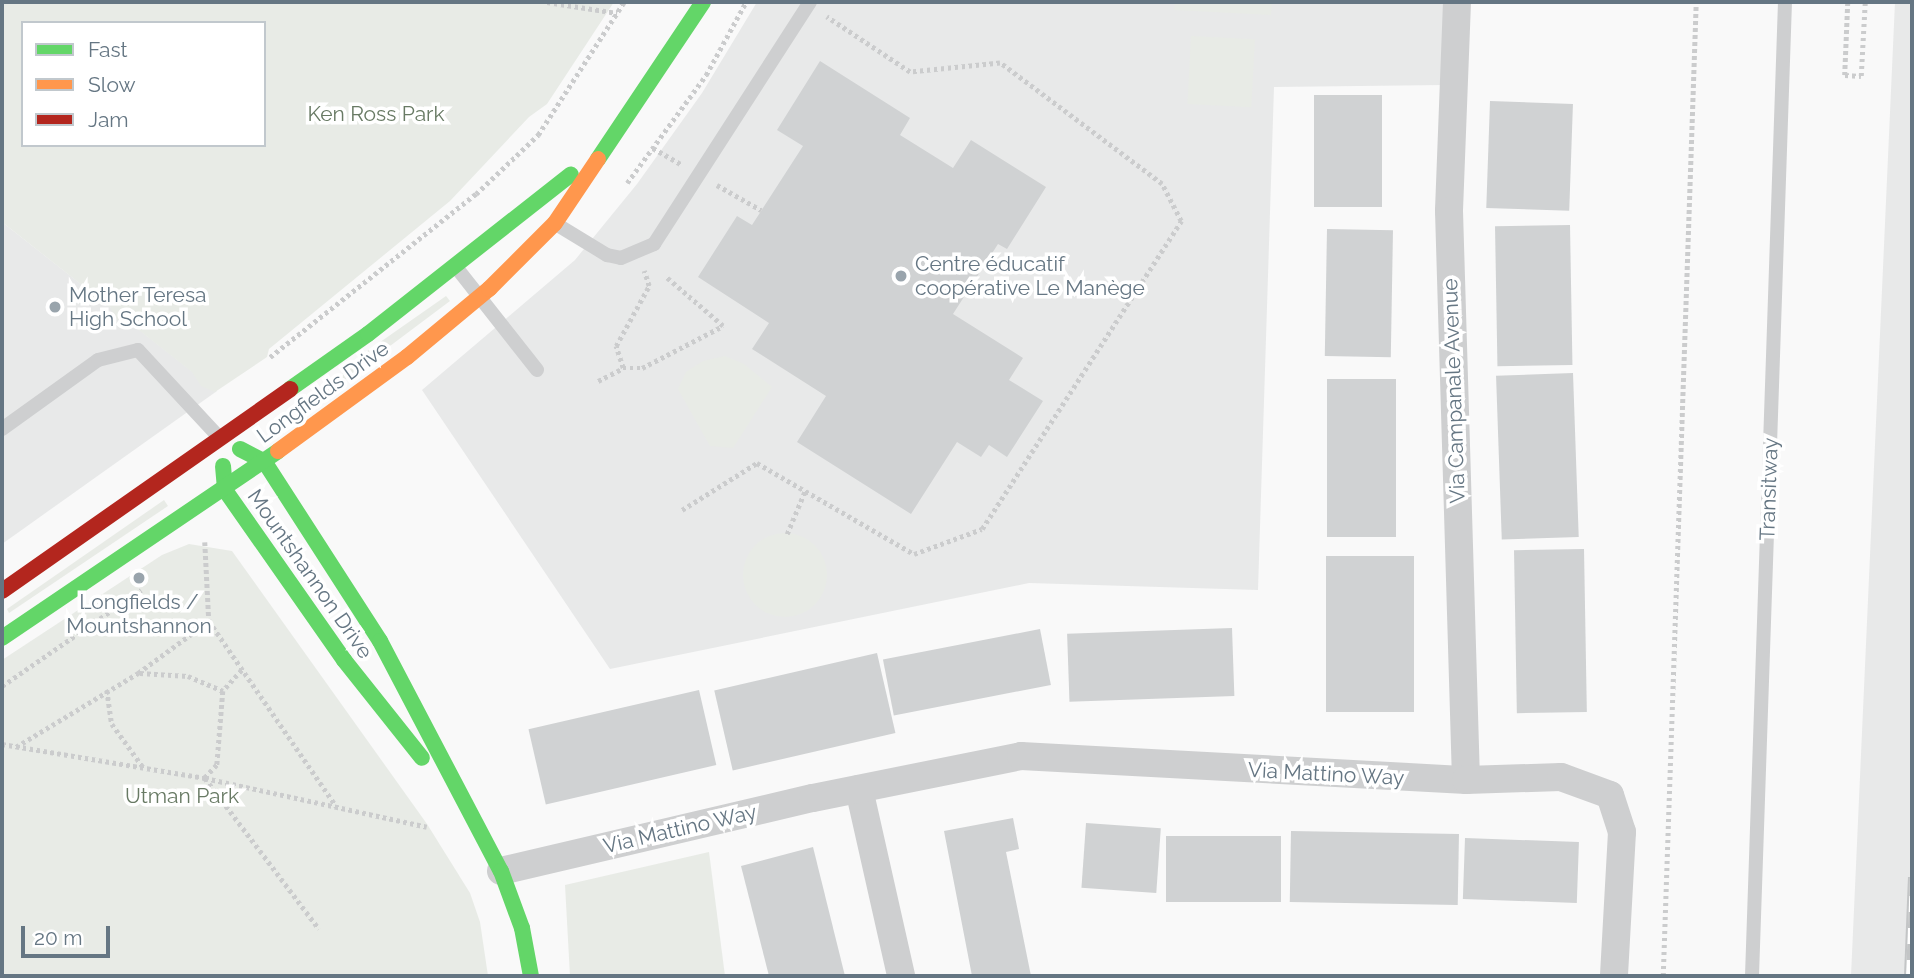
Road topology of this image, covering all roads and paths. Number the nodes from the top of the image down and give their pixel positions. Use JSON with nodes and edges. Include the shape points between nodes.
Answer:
{"nodes":[{"id":1,"x":547,"y":2,"type":"edge"},
{"id":2,"x":624,"y":2,"type":"edge"},
{"id":3,"x":703,"y":2,"type":"edge"},
{"id":4,"x":1457,"y":2,"type":"edge"},
{"id":5,"x":1696,"y":2,"type":"edge"},
{"id":6,"x":1785,"y":2,"type":"edge"},
{"id":7,"x":1848,"y":2,"type":"edge"},
{"id":8,"x":1865,"y":2,"type":"edge"},
{"id":9,"x":809,"y":4,"type":"edge"},
{"id":10,"x":617,"y":13,"type":"junction"},
{"id":11,"x":621,"y":128,"type":"junction"},
{"id":12,"x":555,"y":223,"type":"junction"},
{"id":13,"x":639,"y":253,"type":"junction"},
{"id":14,"x":456,"y":267,"type":"junction"},
{"id":15,"x":667,"y":278,"type":"dead end"},
{"id":16,"x":481,"y":296,"type":"junction"},
{"id":17,"x":265,"y":362,"type":"dead end"},
{"id":18,"x":623,"y":368,"type":"junction"},
{"id":19,"x":537,"y":370,"type":"dead end"},
{"id":20,"x":598,"y":381,"type":"dead end"},
{"id":21,"x":2,"y":429,"type":"edge"},
{"id":22,"x":221,"y":440,"type":"junction"},
{"id":23,"x":264,"y":461,"type":"junction"},
{"id":24,"x":225,"y":490,"type":"junction"},
{"id":25,"x":805,"y":491,"type":"junction"},
{"id":26,"x":682,"y":510,"type":"dead end"},
{"id":27,"x":787,"y":534,"type":"dead end"},
{"id":28,"x":194,"y":547,"type":"dead end"},
{"id":29,"x":153,"y":581,"type":"dead end"},
{"id":30,"x":2,"y":591,"type":"edge"},
{"id":31,"x":209,"y":621,"type":"junction"},
{"id":32,"x":2,"y":638,"type":"edge"},
{"id":33,"x":242,"y":670,"type":"junction"},
{"id":34,"x":138,"y":673,"type":"junction"},
{"id":35,"x":2,"y":686,"type":"edge"},
{"id":36,"x":107,"y":690,"type":"junction"},
{"id":37,"x":223,"y":691,"type":"junction"},
{"id":38,"x":2,"y":744,"type":"edge"},
{"id":39,"x":16,"y":747,"type":"junction"},
{"id":40,"x":144,"y":768,"type":"junction"},
{"id":41,"x":205,"y":778,"type":"junction"},
{"id":42,"x":1466,"y":780,"type":"junction"},
{"id":43,"x":859,"y":789,"type":"junction"},
{"id":44,"x":337,"y":807,"type":"junction"},
{"id":45,"x":427,"y":827,"type":"dead end"},
{"id":46,"x":477,"y":828,"type":"junction"},
{"id":47,"x":501,"y":871,"type":"junction"},
{"id":48,"x":319,"y":929,"type":"dead end"},
{"id":49,"x":531,"y":976,"type":"edge"},
{"id":50,"x":901,"y":976,"type":"edge"},
{"id":51,"x":1614,"y":976,"type":"edge"},
{"id":52,"x":1663,"y":976,"type":"edge"},
{"id":53,"x":1752,"y":976,"type":"edge"}],
"edges":[{"from":1,"to":10,"type":"path"},
{"from":2,"to":10,"type":"path"},
{"from":3,"to":11,"type":"street","name":"Longfields Drive"},
{"from":4,"to":42,"type":"street","name":"Via Campanale Avenue","via":[[1449,211]]},
{"from":5,"to":52,"type":"path"},
{"from":6,"to":53,"type":"lane","name":"Transitway"},
{"from":7,"to":8,"type":"path","via":[[1845,75],[1861,76]]},
{"from":9,"to":13,"type":"lane","via":[[667,229]]},
{"from":9,"to":25,"type":"path","via":[[911,72],[1000,63],[1162,184],[1181,221],[982,529],[914,554]]},
{"from":10,"to":17,"type":"path","via":[[538,135],[475,194]]},
{"from":11,"to":12,"type":"street","name":"Longfields Drive"},
{"from":11,"to":14,"type":"street","name":"Longfields Drive","via":[[546,197]]},
{"from":12,"to":13,"type":"lane","via":[[607,255],[621,258]]},
{"from":12,"to":16,"type":"street","name":"Longfields Drive"},
{"from":13,"to":18,"type":"path","via":[[649,286],[616,346]]},
{"from":14,"to":16,"type":"lane"},
{"from":14,"to":22,"type":"street","name":"Longfields Drive"},
{"from":15,"to":18,"type":"path","via":[[723,326],[642,368]]},
{"from":16,"to":19,"type":"lane"},
{"from":16,"to":23,"type":"street","name":"Longfields Drive","via":[[407,357]]},
{"from":18,"to":20,"type":"path"},
{"from":21,"to":22,"type":"lane","via":[[98,360],[138,350]]},
{"from":22,"to":23,"type":"street","name":"Mountshannon Drive"},
{"from":22,"to":24,"type":"street","name":"Mountshannon Drive"},
{"from":22,"to":30,"type":"street","name":"Longfields Drive"},
{"from":23,"to":24,"type":"street","name":"Longfields Drive"},
{"from":23,"to":46,"type":"street","name":"Mountshannon Drive","via":[[380,641]]},
{"from":24,"to":32,"type":"street","name":"Longfields Drive"},
{"from":24,"to":46,"type":"street","name":"Mountshannon Drive","via":[[344,660]]},
{"from":25,"to":26,"type":"path","via":[[757,463]]},
{"from":25,"to":27,"type":"path"},
{"from":28,"to":31,"type":"path","via":[[204,540],[209,557]]},
{"from":29,"to":35,"type":"path"},
{"from":31,"to":33,"type":"path"},
{"from":31,"to":34,"type":"path"},
{"from":33,"to":37,"type":"path"},
{"from":33,"to":44,"type":"path"},
{"from":34,"to":36,"type":"path"},
{"from":34,"to":37,"type":"path","via":[[188,676]]},
{"from":36,"to":39,"type":"path"},
{"from":36,"to":40,"type":"path","via":[[112,724]]},
{"from":37,"to":41,"type":"path","via":[[217,765]]},
{"from":38,"to":39,"type":"path"},
{"from":39,"to":40,"type":"path"},
{"from":40,"to":41,"type":"path"},
{"from":41,"to":44,"type":"path"},
{"from":41,"to":48,"type":"path"},
{"from":42,"to":43,"type":"street","name":"Via Mattino Way","via":[[1021,756]]},
{"from":42,"to":51,"type":"street","name":"Via Mattino Way","via":[[1560,777],[1610,795],[1622,832]]},
{"from":43,"to":47,"type":"street","name":"Via Mattino Way"},
{"from":43,"to":50,"type":"street"},
{"from":44,"to":45,"type":"path"},
{"from":46,"to":47,"type":"street","name":"Mountshannon Drive"},
{"from":47,"to":49,"type":"street","name":"Mountshannon Drive","via":[[522,928]]}]}
